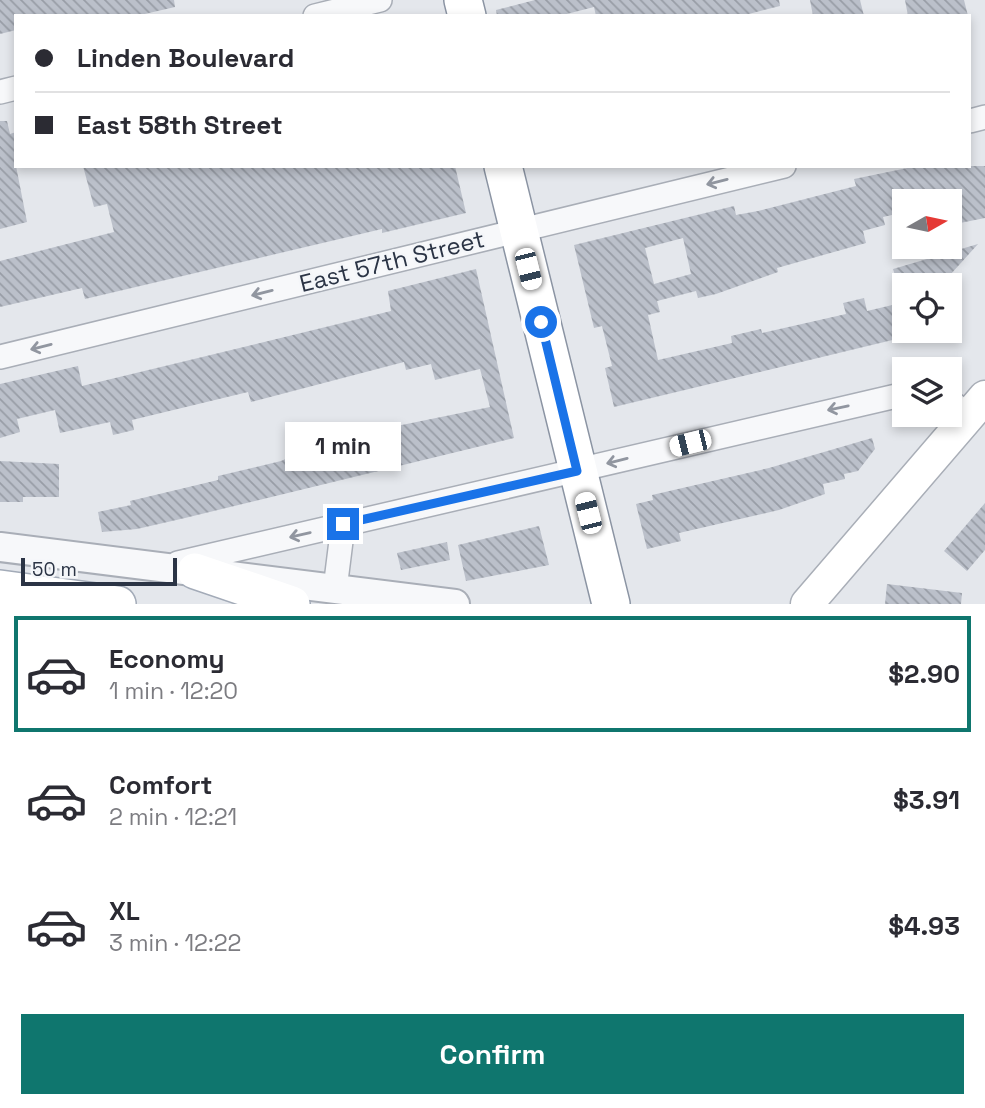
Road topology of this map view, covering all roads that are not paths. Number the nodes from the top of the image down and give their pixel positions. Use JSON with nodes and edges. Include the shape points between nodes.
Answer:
{"nodes":[{"id":1,"x":380,"y":0,"type":"edge"},
{"id":2,"x":323,"y":14,"type":"edge"},
{"id":3,"x":503,"y":168,"type":"edge"},
{"id":4,"x":776,"y":168,"type":"edge"},
{"id":5,"x":519,"y":231,"type":"junction"},
{"id":6,"x":0,"y":358,"type":"edge"},
{"id":7,"x":892,"y":397,"type":"edge"},
{"id":8,"x":968,"y":405,"type":"edge"},
{"id":9,"x":577,"y":471,"type":"junction"},
{"id":10,"x":343,"y":524,"type":"junction"},
{"id":11,"x":0,"y":547,"type":"edge"},
{"id":12,"x":161,"y":567,"type":"junction"},
{"id":13,"x":195,"y":571,"type":"junction"},
{"id":14,"x":0,"y":588,"type":"edge"},
{"id":15,"x":335,"y":589,"type":"junction"},
{"id":16,"x":118,"y":604,"type":"edge"},
{"id":17,"x":292,"y":604,"type":"edge"},
{"id":18,"x":455,"y":604,"type":"edge"},
{"id":19,"x":611,"y":604,"type":"edge"},
{"id":20,"x":807,"y":604,"type":"edge"}],
"edges":[{"from":1,"to":2,"type":"street"},
{"from":3,"to":5,"type":"highway"},
{"from":4,"to":5,"type":"street","name":"East 57th Street","one_way":true},
{"from":5,"to":6,"type":"street","name":"East 57th Street","one_way":true},
{"from":5,"to":9,"type":"highway"},
{"from":7,"to":9,"type":"street","one_way":true},
{"from":8,"to":20,"type":"main road"},
{"from":9,"to":10,"type":"street"},
{"from":9,"to":19,"type":"highway"},
{"from":10,"to":12,"type":"street","one_way":true},
{"from":10,"to":15,"type":"street"},
{"from":11,"to":12,"type":"street"},
{"from":12,"to":13,"type":"street"},
{"from":13,"to":15,"type":"street"},
{"from":13,"to":17,"type":"main road"},
{"from":14,"to":16,"type":"main road"},
{"from":15,"to":18,"type":"street"}]}
